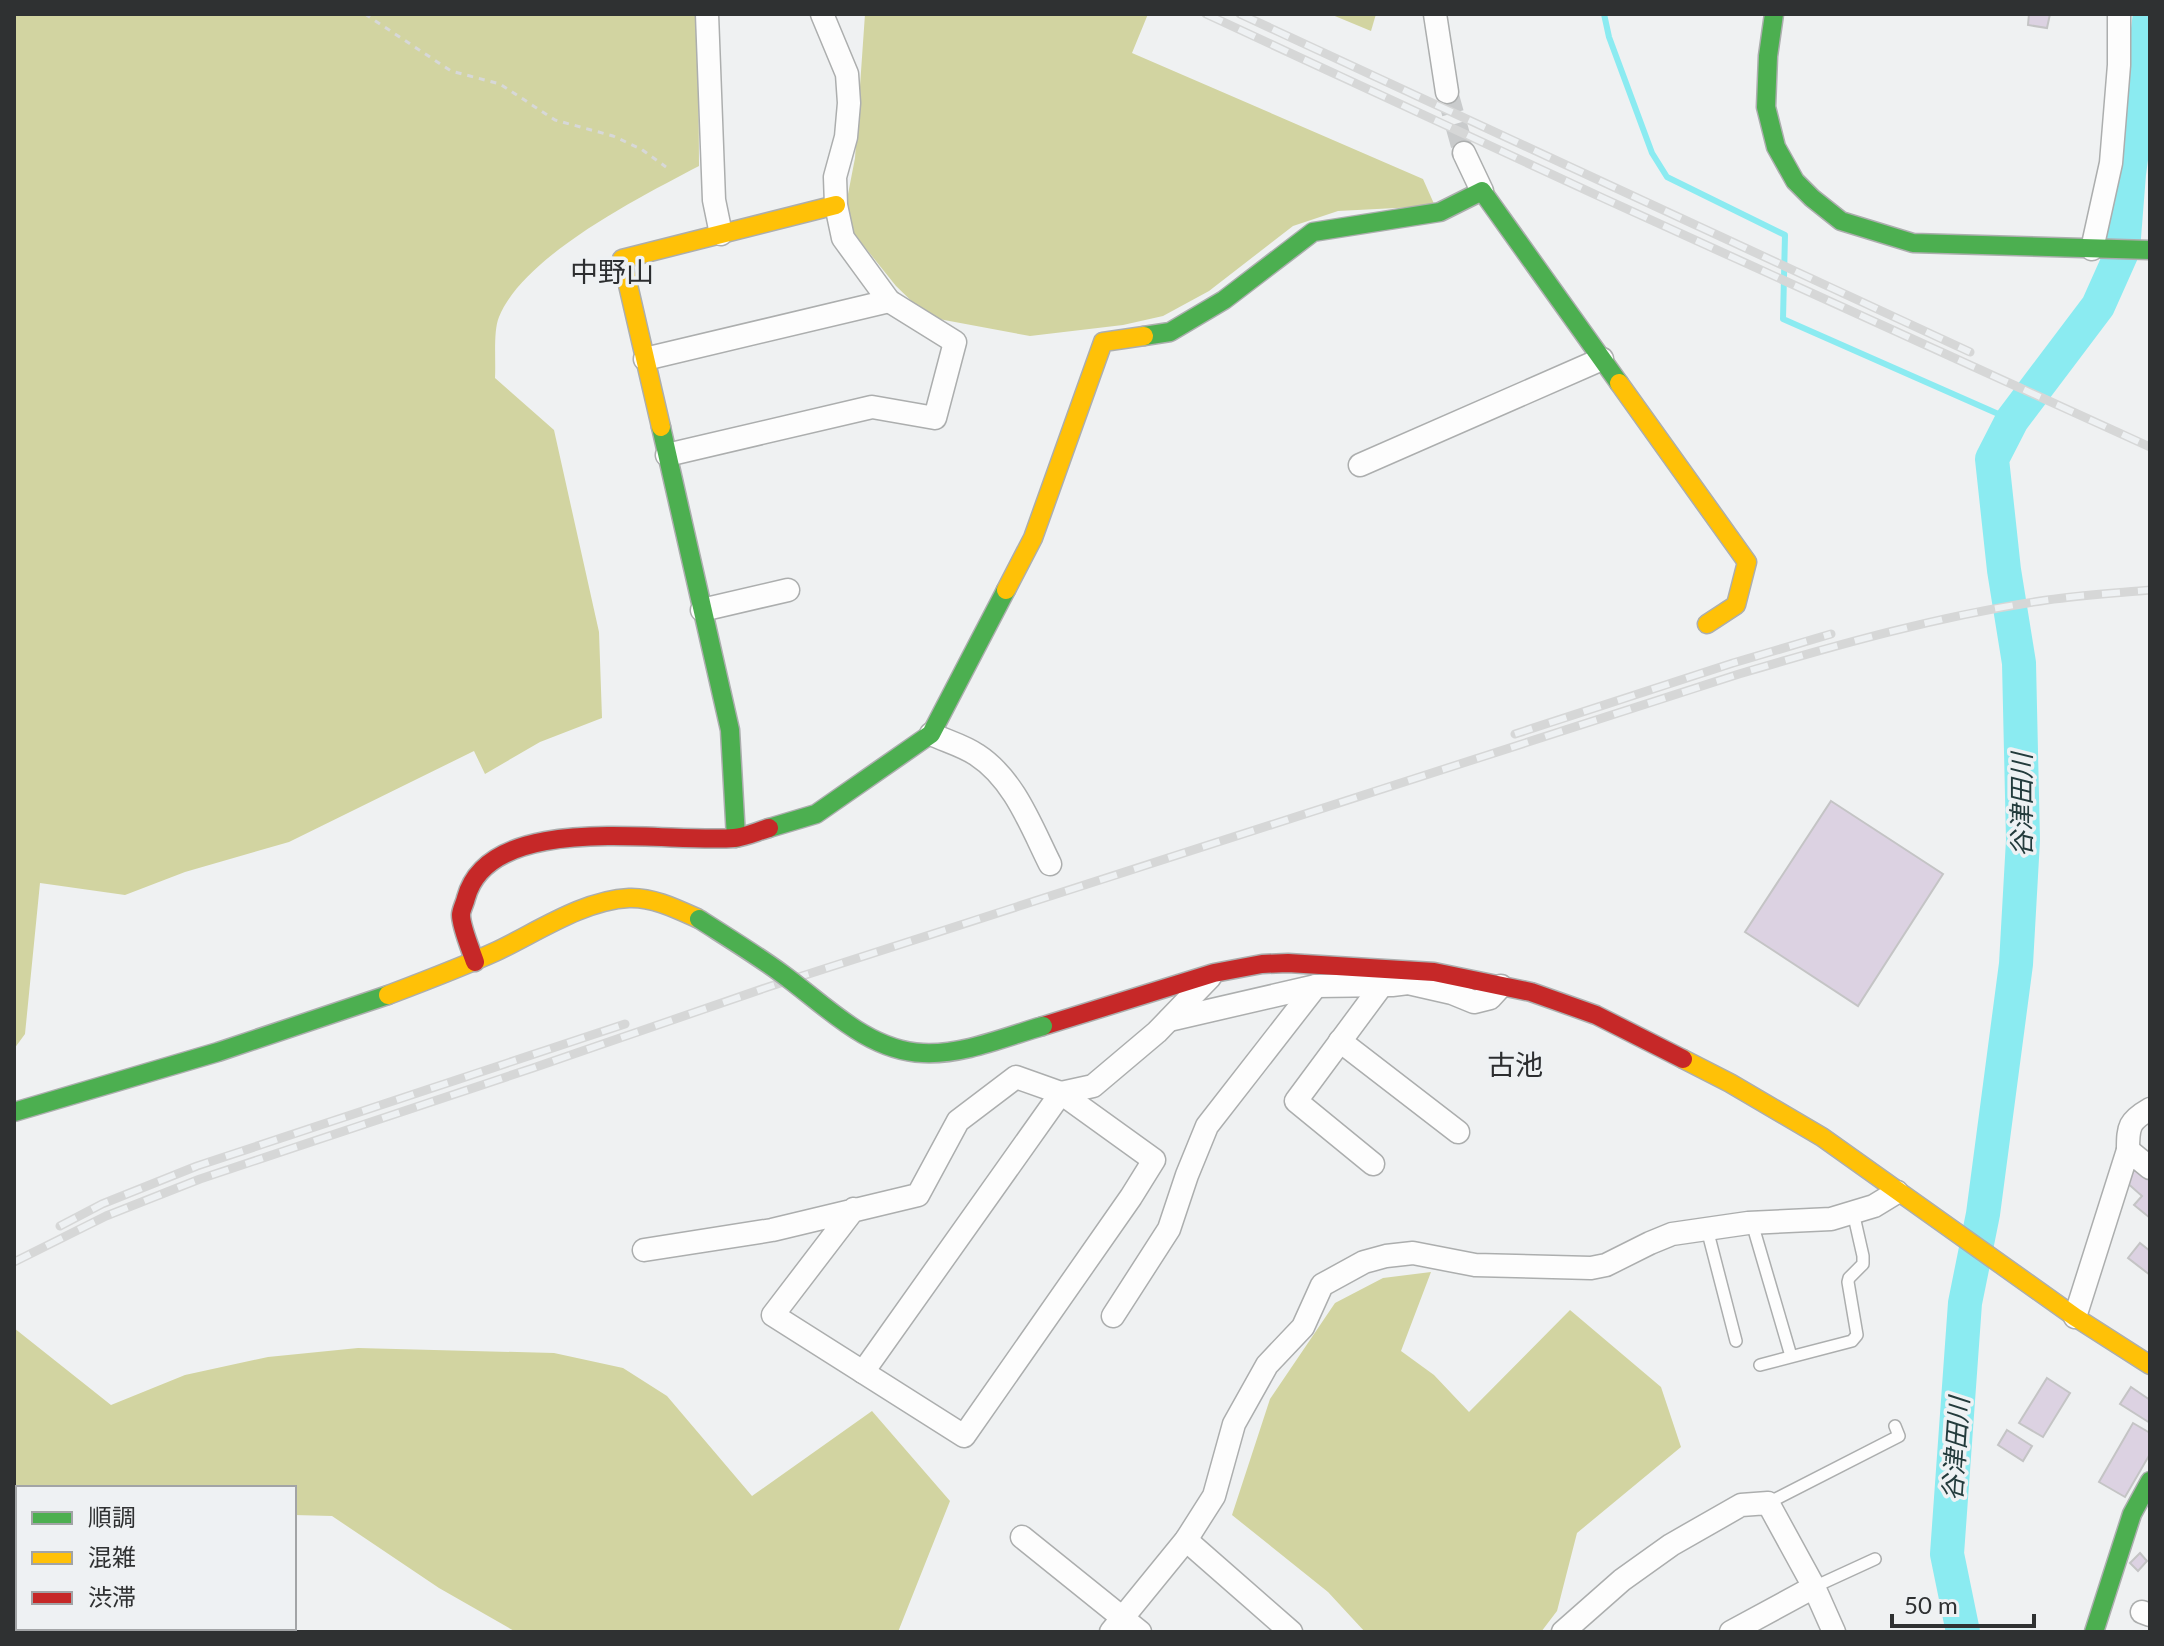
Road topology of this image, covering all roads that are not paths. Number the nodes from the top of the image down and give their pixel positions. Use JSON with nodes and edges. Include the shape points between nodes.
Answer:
{"nodes":[{"id":1,"x":707,"y":14,"type":"edge"},
{"id":2,"x":822,"y":14,"type":"edge"},
{"id":3,"x":1435,"y":14,"type":"edge"},
{"id":4,"x":1774,"y":14,"type":"edge"},
{"id":5,"x":2119,"y":14,"type":"edge"},
{"id":6,"x":1447,"y":92,"type":"tunnel mouth"},
{"id":7,"x":1464,"y":153,"type":"tunnel mouth"},
{"id":8,"x":1482,"y":191,"type":"junction"},
{"id":9,"x":836,"y":205,"type":"junction"},
{"id":10,"x":721,"y":234,"type":"junction"},
{"id":11,"x":2100,"y":249,"type":"junction"},
{"id":12,"x":2145,"y":250,"type":"edge"},
{"id":13,"x":889,"y":301,"type":"junction"},
{"id":14,"x":645,"y":359,"type":"junction"},
{"id":15,"x":1602,"y":359,"type":"junction"},
{"id":16,"x":667,"y":455,"type":"junction"},
{"id":17,"x":1360,"y":465,"type":"dead end"},
{"id":18,"x":788,"y":590,"type":"dead end"},
{"id":19,"x":702,"y":610,"type":"junction"},
{"id":20,"x":1707,"y":624,"type":"dead end"},
{"id":21,"x":931,"y":734,"type":"junction"},
{"id":22,"x":736,"y":838,"type":"junction"},
{"id":23,"x":1050,"y":864,"type":"dead end"},
{"id":24,"x":475,"y":962,"type":"junction"},
{"id":25,"x":1214,"y":973,"type":"junction"},
{"id":26,"x":1382,"y":985,"type":"junction"},
{"id":27,"x":1316,"y":986,"type":"junction"},
{"id":28,"x":1501,"y":986,"type":"junction"},
{"id":29,"x":1169,"y":1020,"type":"junction"},
{"id":30,"x":1340,"y":1041,"type":"junction"},
{"id":31,"x":1061,"y":1093,"type":"junction"},
{"id":32,"x":2150,"y":1109,"type":"edge"},
{"id":33,"x":14,"y":1112,"type":"edge"},
{"id":34,"x":1458,"y":1132,"type":"dead end"},
{"id":35,"x":2128,"y":1150,"type":"junction"},
{"id":36,"x":1373,"y":1164,"type":"dead end"},
{"id":37,"x":2150,"y":1168,"type":"edge"},
{"id":38,"x":1903,"y":1196,"type":"junction"},
{"id":39,"x":854,"y":1209,"type":"junction"},
{"id":40,"x":1853,"y":1212,"type":"junction"},
{"id":41,"x":1752,"y":1223,"type":"junction"},
{"id":42,"x":1707,"y":1229,"type":"junction"},
{"id":43,"x":644,"y":1250,"type":"dead end"},
{"id":44,"x":1113,"y":1316,"type":"dead end"},
{"id":45,"x":2075,"y":1317,"type":"junction"},
{"id":46,"x":1736,"y":1341,"type":"dead end"},
{"id":47,"x":1791,"y":1356,"type":"junction"},
{"id":48,"x":1760,"y":1365,"type":"dead end"},
{"id":49,"x":2150,"y":1365,"type":"edge"},
{"id":50,"x":863,"y":1372,"type":"junction"},
{"id":51,"x":1895,"y":1426,"type":"dead end"},
{"id":52,"x":2150,"y":1481,"type":"edge"},
{"id":53,"x":1768,"y":1503,"type":"junction"},
{"id":54,"x":1022,"y":1537,"type":"dead end"},
{"id":55,"x":1186,"y":1540,"type":"junction"},
{"id":56,"x":1875,"y":1559,"type":"dead end"},
{"id":57,"x":1814,"y":1587,"type":"junction"},
{"id":58,"x":1125,"y":1627,"type":"edge"},
{"id":59,"x":1291,"y":1632,"type":"edge"},
{"id":60,"x":1563,"y":1632,"type":"edge"},
{"id":61,"x":1731,"y":1632,"type":"edge"},
{"id":62,"x":1834,"y":1632,"type":"edge"},
{"id":63,"x":2094,"y":1632,"type":"edge"}],
"edges":[{"from":1,"to":10,"type":"street","via":[[714,200]]},
{"from":2,"to":9,"type":"street","via":[[847,74],[849,103],[835,177]]},
{"from":3,"to":6,"type":"street"},
{"from":4,"to":11,"type":"street","via":[[1766,107],[1776,147],[1795,181],[1841,221],[1913,243]]},
{"from":5,"to":11,"type":"street","via":[[2119,65]]},
{"from":7,"to":8,"type":"street"},
{"from":8,"to":15,"type":"street"},
{"from":8,"to":21,"type":"street","via":[[1440,212],[1313,232],[1224,300],[1170,332],[1103,342],[1033,538]]},
{"from":9,"to":10,"type":"street"},
{"from":9,"to":13,"type":"street","via":[[843,238]]},
{"from":10,"to":14,"type":"street","via":[[622,259]]},
{"from":11,"to":12,"type":"street"},
{"from":13,"to":14,"type":"street"},
{"from":13,"to":16,"type":"street","via":[[955,342],[935,418],[872,407]]},
{"from":14,"to":16,"type":"street"},
{"from":15,"to":17,"type":"street"},
{"from":15,"to":20,"type":"street","via":[[1747,562],[1736,605]]},
{"from":16,"to":19,"type":"street"},
{"from":18,"to":19,"type":"street"},
{"from":19,"to":22,"type":"street","via":[[730,730]]},
{"from":21,"to":22,"type":"street","via":[[816,814]]},
{"from":21,"to":23,"type":"street","via":[[977,755],[1001,775]]},
{"from":22,"to":24,"type":"street","via":[[590,836],[505,852],[470,883],[461,916]]},
{"from":24,"to":25,"type":"street","bridge":true,"via":[[589,906],[622,898],[663,903],[699,919],[847,1023],[891,1048],[924,1053],[1043,1026]]},
{"from":24,"to":33,"type":"street","via":[[229,1048]]},
{"from":25,"to":28,"type":"street","via":[[1288,963],[1434,972]]},
{"from":25,"to":29,"type":"street"},
{"from":26,"to":27,"type":"street"},
{"from":26,"to":28,"type":"street","via":[[1426,985],[1474,1002],[1490,998]]},
{"from":26,"to":30,"type":"street"},
{"from":27,"to":29,"type":"street"},
{"from":27,"to":44,"type":"street","via":[[1207,1126],[1169,1229]]},
{"from":28,"to":38,"type":"street","via":[[1596,1015],[1730,1083],[1822,1137]]},
{"from":29,"to":31,"type":"street","via":[[1093,1086]]},
{"from":30,"to":34,"type":"street"},
{"from":30,"to":36,"type":"street","via":[[1296,1101]]},
{"from":31,"to":39,"type":"street","via":[[1016,1077],[958,1121],[918,1195]]},
{"from":31,"to":50,"type":"street"},
{"from":31,"to":50,"type":"street","via":[[1154,1160],[964,1436]]},
{"from":32,"to":35,"type":"street","via":[[2134,1118]]},
{"from":35,"to":37,"type":"street"},
{"from":35,"to":45,"type":"street"},
{"from":38,"to":40,"type":"street"},
{"from":38,"to":45,"type":"street"},
{"from":39,"to":43,"type":"street","via":[[772,1230]]},
{"from":39,"to":50,"type":"street","via":[[773,1315]]},
{"from":40,"to":41,"type":"street","via":[[1831,1219]]},
{"from":40,"to":47,"type":"lane","via":[[1863,1256],[1848,1282],[1857,1335],[1852,1341]]},
{"from":41,"to":42,"type":"street"},
{"from":41,"to":47,"type":"lane"},
{"from":42,"to":46,"type":"lane"},
{"from":42,"to":55,"type":"street","via":[[1672,1234],[1591,1268],[1475,1265],[1413,1253],[1364,1262],[1322,1285],[1303,1327],[1267,1365],[1234,1424],[1214,1496]]},
{"from":45,"to":49,"type":"street"},
{"from":47,"to":48,"type":"lane"},
{"from":51,"to":53,"type":"lane","via":[[1899,1436]]},
{"from":52,"to":63,"type":"street","via":[[2132,1514]]},
{"from":53,"to":57,"type":"street"},
{"from":53,"to":60,"type":"street","via":[[1741,1505],[1671,1545]]},
{"from":54,"to":58,"type":"street"},
{"from":55,"to":58,"type":"street"},
{"from":55,"to":59,"type":"street"},
{"from":56,"to":57,"type":"lane"},
{"from":57,"to":61,"type":"street"},
{"from":57,"to":62,"type":"street"}]}
